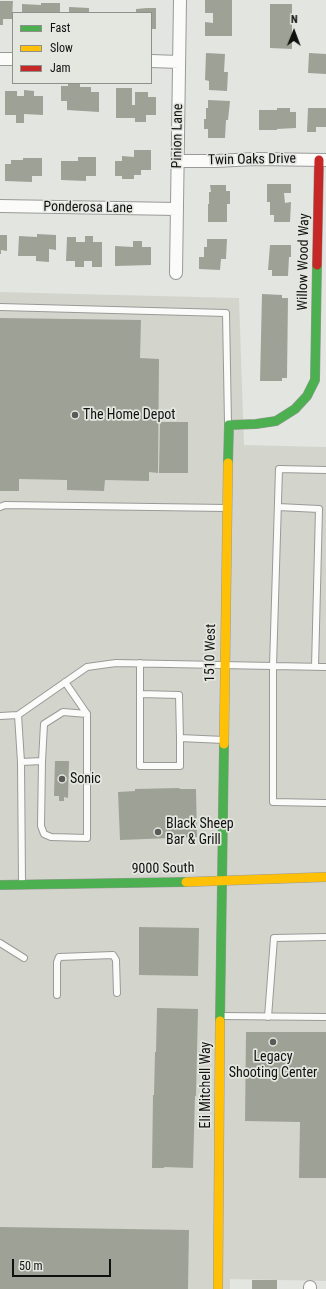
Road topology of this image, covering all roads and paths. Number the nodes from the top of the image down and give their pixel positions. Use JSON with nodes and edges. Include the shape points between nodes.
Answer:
{"nodes":[{"id":1,"x":180,"y":0,"type":"edge"},
{"id":2,"x":0,"y":59,"type":"edge"},
{"id":3,"x":12,"y":59,"type":"edge"},
{"id":4,"x":152,"y":61,"type":"edge"},
{"id":5,"x":179,"y":62,"type":"junction"},
{"id":6,"x":322,"y":160,"type":"edge"},
{"id":7,"x":178,"y":161,"type":"junction"},
{"id":8,"x":0,"y":206,"type":"edge"},
{"id":9,"x":177,"y":209,"type":"junction"},
{"id":10,"x":176,"y":273,"type":"dead end"},
{"id":11,"x":0,"y":307,"type":"edge"},
{"id":12,"x":321,"y":364,"type":"edge"},
{"id":13,"x":228,"y":425,"type":"junction"},
{"id":14,"x":326,"y":470,"type":"edge"},
{"id":15,"x":0,"y":507,"type":"edge"},
{"id":16,"x":278,"y":507,"type":"junction"},
{"id":17,"x":227,"y":508,"type":"junction"},
{"id":18,"x":140,"y":663,"type":"junction"},
{"id":19,"x":225,"y":665,"type":"junction"},
{"id":20,"x":273,"y":666,"type":"junction"},
{"id":21,"x":315,"y":667,"type":"junction"},
{"id":22,"x":326,"y":667,"type":"edge"},
{"id":23,"x":65,"y":682,"type":"junction"},
{"id":24,"x":140,"y":694,"type":"junction"},
{"id":25,"x":87,"y":714,"type":"junction"},
{"id":26,"x":18,"y":715,"type":"junction"},
{"id":27,"x":0,"y":716,"type":"edge"},
{"id":28,"x":180,"y":738,"type":"junction"},
{"id":29,"x":224,"y":740,"type":"junction"},
{"id":30,"x":42,"y":761,"type":"junction"},
{"id":31,"x":21,"y":762,"type":"junction"},
{"id":32,"x":326,"y":803,"type":"edge"},
{"id":33,"x":326,"y":877,"type":"edge"},
{"id":34,"x":221,"y":882,"type":"junction"},
{"id":35,"x":0,"y":885,"type":"edge"},
{"id":36,"x":22,"y":885,"type":"junction"},
{"id":37,"x":326,"y":937,"type":"edge"},
{"id":38,"x":0,"y":943,"type":"edge"},
{"id":39,"x":24,"y":958,"type":"dead end"},
{"id":40,"x":118,"y":993,"type":"dead end"},
{"id":41,"x":57,"y":995,"type":"dead end"},
{"id":42,"x":220,"y":1016,"type":"junction"},
{"id":43,"x":268,"y":1016,"type":"junction"},
{"id":44,"x":326,"y":1017,"type":"edge"},
{"id":45,"x":218,"y":1289,"type":"edge"}],
"edges":[{"from":1,"to":5,"type":"street","name":"Pinion Lane"},
{"from":2,"to":3,"type":"street"},
{"from":4,"to":5,"type":"street"},
{"from":5,"to":7,"type":"street","name":"Pinion Lane"},
{"from":6,"to":7,"type":"street","name":"Twin Oaks Drive"},
{"from":6,"to":12,"type":"street","name":"Willow Wood Way"},
{"from":7,"to":9,"type":"street","name":"Pinion Lane"},
{"from":8,"to":9,"type":"street","name":"Ponderosa Lane"},
{"from":9,"to":10,"type":"street","name":"Pinion Lane"},
{"from":11,"to":13,"type":"lane","via":[[226,313]]},
{"from":12,"to":13,"type":"street","name":"Willow Wood Way","via":[[307,396],[295,409],[276,421]]},
{"from":13,"to":17,"type":"street","name":"1510 West"},
{"from":14,"to":16,"type":"lane","via":[[279,469]]},
{"from":15,"to":17,"type":"lane","via":[[5,505]]},
{"from":16,"to":20,"type":"lane"},
{"from":16,"to":21,"type":"lane","via":[[320,509]]},
{"from":17,"to":19,"type":"street","name":"1510 West"},
{"from":18,"to":19,"type":"lane"},
{"from":18,"to":23,"type":"lane","via":[[87,667]]},
{"from":18,"to":24,"type":"lane"},
{"from":19,"to":20,"type":"lane"},
{"from":19,"to":29,"type":"street","name":"1510 West"},
{"from":20,"to":21,"type":"lane"},
{"from":20,"to":32,"type":"lane","via":[[273,802]]},
{"from":21,"to":22,"type":"lane"},
{"from":23,"to":25,"type":"lane"},
{"from":23,"to":26,"type":"lane"},
{"from":24,"to":28,"type":"lane","via":[[178,695]]},
{"from":24,"to":28,"type":"lane","via":[[140,766],[180,766]]},
{"from":25,"to":30,"type":"lane","via":[[63,712],[44,724]]},
{"from":25,"to":30,"type":"lane","via":[[87,838],[51,837],[44,834],[41,826]]},
{"from":26,"to":27,"type":"lane"},
{"from":26,"to":31,"type":"lane"},
{"from":28,"to":29,"type":"lane"},
{"from":29,"to":34,"type":"street","name":"1510 West"},
{"from":30,"to":31,"type":"lane"},
{"from":31,"to":36,"type":"lane"},
{"from":33,"to":34,"type":"street","name":"9000 South"},
{"from":34,"to":36,"type":"street","name":"9000 South"},
{"from":34,"to":42,"type":"street","name":"Eli Mitchell Way"},
{"from":35,"to":36,"type":"street","name":"9000 South"},
{"from":37,"to":43,"type":"lane","via":[[274,938]]},
{"from":38,"to":39,"type":"lane"},
{"from":40,"to":41,"type":"lane","via":[[116,960],[113,955],[60,957],[57,962]]},
{"from":42,"to":43,"type":"lane"},
{"from":42,"to":45,"type":"street","name":"Eli Mitchell Way"},
{"from":43,"to":44,"type":"lane"}]}
